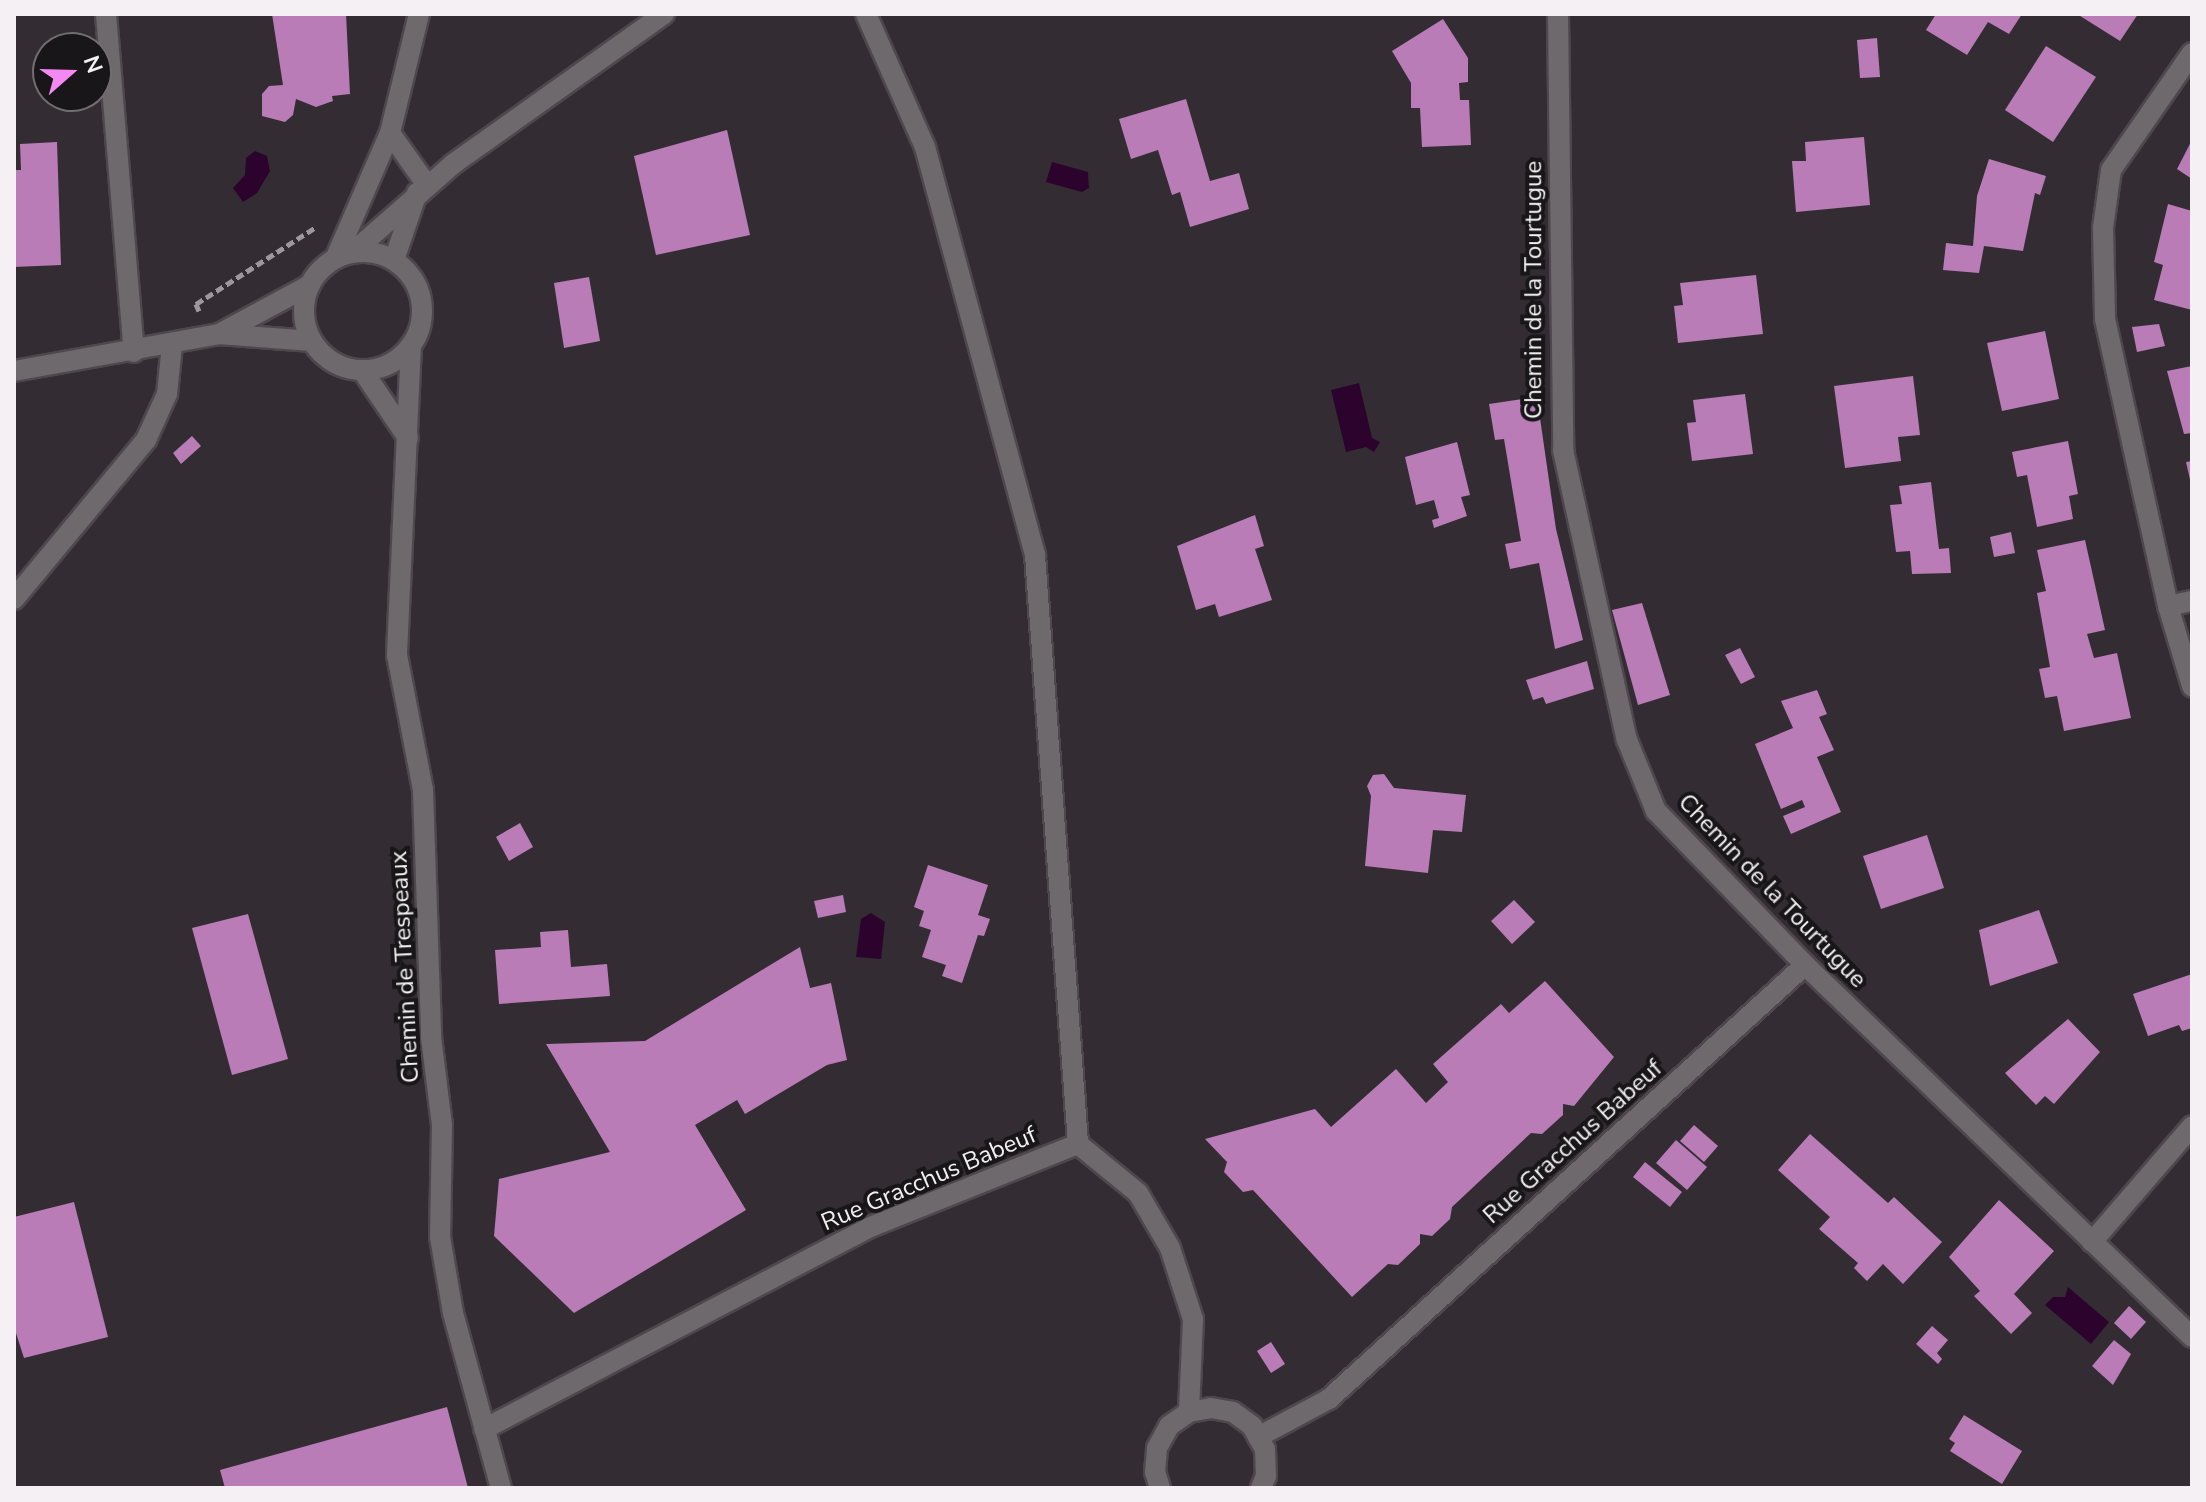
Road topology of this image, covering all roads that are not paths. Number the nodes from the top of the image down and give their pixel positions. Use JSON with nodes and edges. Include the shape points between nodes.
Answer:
{"nodes":[{"id":1,"x":106,"y":14,"type":"edge"},
{"id":2,"x":419,"y":14,"type":"edge"},
{"id":3,"x":664,"y":14,"type":"edge"},
{"id":4,"x":866,"y":14,"type":"edge"},
{"id":5,"x":1558,"y":14,"type":"edge"},
{"id":6,"x":2192,"y":53,"type":"edge"},
{"id":7,"x":390,"y":133,"type":"junction"},
{"id":8,"x":422,"y":189,"type":"junction"},
{"id":9,"x":345,"y":255,"type":"junction"},
{"id":10,"x":394,"y":260,"type":"junction"},
{"id":11,"x":310,"y":285,"type":"junction"},
{"id":12,"x":214,"y":334,"type":"junction"},
{"id":13,"x":312,"y":341,"type":"junction"},
{"id":14,"x":172,"y":345,"type":"junction"},
{"id":15,"x":411,"y":345,"type":"junction"},
{"id":16,"x":134,"y":352,"type":"junction"},
{"id":17,"x":362,"y":370,"type":"junction"},
{"id":18,"x":14,"y":371,"type":"edge"},
{"id":19,"x":408,"y":438,"type":"junction"},
{"id":20,"x":14,"y":599,"type":"edge"},
{"id":21,"x":2192,"y":601,"type":"edge"},
{"id":22,"x":2168,"y":606,"type":"junction"},
{"id":23,"x":2192,"y":686,"type":"edge"},
{"id":24,"x":1805,"y":965,"type":"junction"},
{"id":25,"x":2192,"y":1126,"type":"edge"},
{"id":26,"x":1078,"y":1144,"type":"junction"},
{"id":27,"x":2092,"y":1242,"type":"junction"},
{"id":28,"x":2192,"y":1337,"type":"edge"},
{"id":29,"x":1189,"y":1412,"type":"junction"},
{"id":30,"x":484,"y":1429,"type":"junction"},
{"id":31,"x":1258,"y":1437,"type":"junction"},
{"id":32,"x":501,"y":1488,"type":"edge"},
{"id":33,"x":1160,"y":1488,"type":"edge"},
{"id":34,"x":1261,"y":1488,"type":"edge"}],
"edges":[{"from":1,"to":16,"type":"street"},
{"from":2,"to":7,"type":"street"},
{"from":3,"to":8,"type":"street"},
{"from":4,"to":26,"type":"street","via":[[925,147],[1035,555],[1059,906],[1077,1070]]},
{"from":5,"to":24,"type":"street","name":"Chemin de la Tourtugue","via":[[1559,408],[1563,450],[1627,740],[1656,811]]},
{"from":6,"to":22,"type":"street","via":[[2111,170],[2103,228],[2105,319]]},
{"from":7,"to":8,"type":"street"},
{"from":7,"to":9,"type":"street"},
{"from":8,"to":9,"type":"street"},
{"from":8,"to":10,"type":"street"},
{"from":9,"to":10,"type":"street"},
{"from":9,"to":11,"type":"street"},
{"from":10,"to":15,"type":"street","via":[[408,273],[422,308]]},
{"from":11,"to":12,"type":"street"},
{"from":11,"to":13,"type":"street","via":[[305,323]]},
{"from":12,"to":13,"type":"street"},
{"from":12,"to":14,"type":"street"},
{"from":13,"to":17,"type":"street","via":[[342,366]]},
{"from":14,"to":16,"type":"street"},
{"from":14,"to":20,"type":"street","via":[[167,394],[146,440]]},
{"from":15,"to":17,"type":"street","via":[[389,363]]},
{"from":15,"to":19,"type":"street","name":"Chemin de Trespeaux"},
{"from":16,"to":18,"type":"street"},
{"from":17,"to":19,"type":"street"},
{"from":19,"to":30,"type":"street","name":"Chemin de Trespeaux","via":[[397,655],[423,790],[431,1037],[442,1125],[440,1237],[453,1313]]},
{"from":21,"to":22,"type":"street"},
{"from":22,"to":23,"type":"street"},
{"from":24,"to":27,"type":"street","name":"Chemin de la Tourtugue"},
{"from":24,"to":31,"type":"street","name":"Rue Gracchus Babeuf","via":[[1329,1399]]},
{"from":25,"to":27,"type":"street"},
{"from":26,"to":29,"type":"street","via":[[1138,1193],[1170,1248],[1193,1319]]},
{"from":26,"to":30,"type":"street","name":"Rue Gracchus Babeuf","via":[[868,1228]]},
{"from":27,"to":28,"type":"street","name":"Chemin de la Tourtugue"},
{"from":29,"to":31,"type":"street","via":[[1233,1412]]},
{"from":29,"to":33,"type":"street","via":[[1169,1426],[1157,1448]]},
{"from":30,"to":32,"type":"street","name":"Chemin de Trespeaux"},
{"from":31,"to":34,"type":"street","via":[[1265,1449]]}]}
